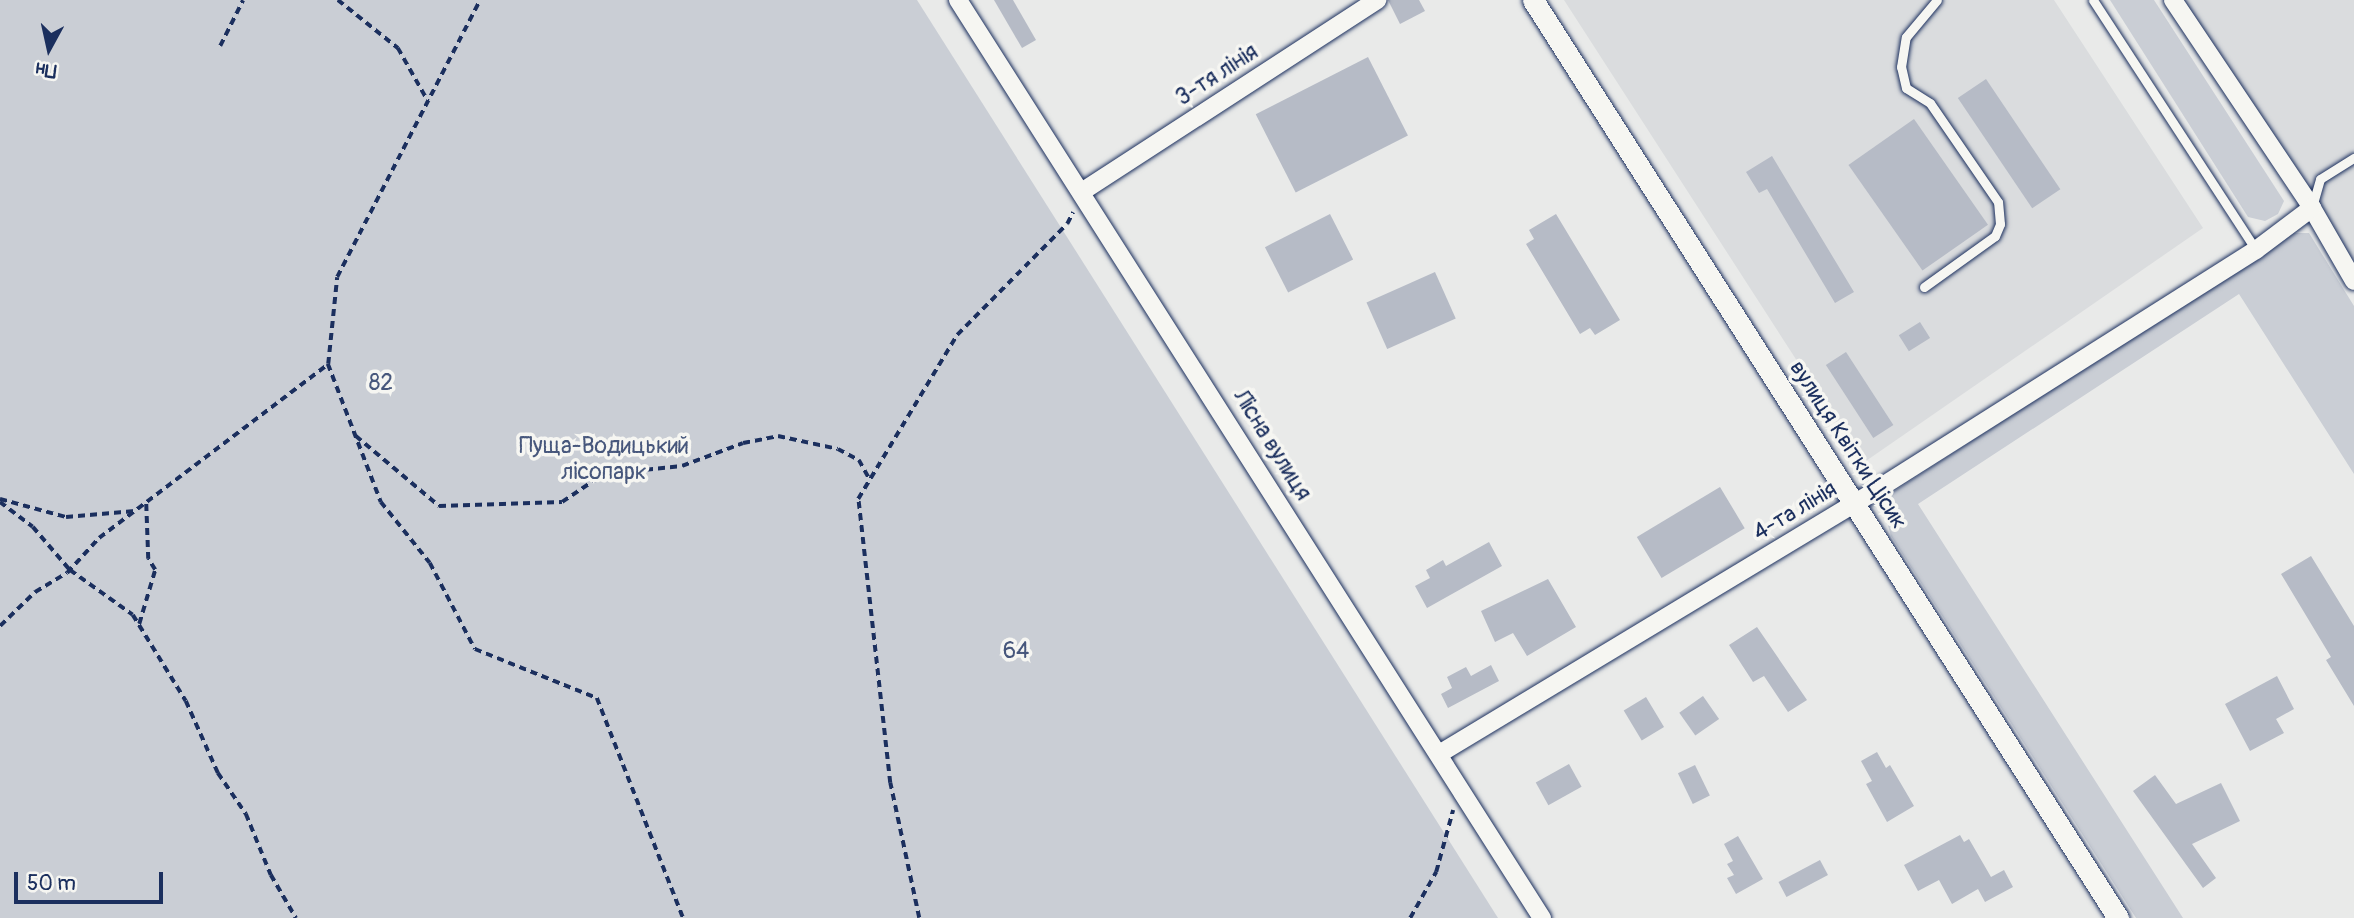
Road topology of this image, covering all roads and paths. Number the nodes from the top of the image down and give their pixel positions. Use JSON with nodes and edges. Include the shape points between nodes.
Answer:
{"nodes":[{"id":1,"x":243,"y":0,"type":"edge"},
{"id":2,"x":338,"y":0,"type":"edge"},
{"id":3,"x":480,"y":0,"type":"edge"},
{"id":4,"x":958,"y":0,"type":"edge"},
{"id":5,"x":1377,"y":0,"type":"edge"},
{"id":6,"x":1533,"y":0,"type":"edge"},
{"id":7,"x":1937,"y":0,"type":"edge"},
{"id":8,"x":2093,"y":0,"type":"edge"},
{"id":9,"x":2173,"y":0,"type":"edge"},
{"id":10,"x":220,"y":46,"type":"dead end"},
{"id":11,"x":428,"y":102,"type":"junction"},
{"id":12,"x":2354,"y":158,"type":"edge"},
{"id":13,"x":1083,"y":191,"type":"junction"},
{"id":14,"x":2312,"y":208,"type":"junction"},
{"id":15,"x":2256,"y":250,"type":"junction"},
{"id":16,"x":2354,"y":281,"type":"edge"},
{"id":17,"x":1924,"y":287,"type":"dead end"},
{"id":18,"x":328,"y":364,"type":"junction"},
{"id":19,"x":355,"y":435,"type":"junction"},
{"id":20,"x":870,"y":480,"type":"junction"},
{"id":21,"x":0,"y":501,"type":"edge"},
{"id":22,"x":1854,"y":503,"type":"junction"},
{"id":23,"x":146,"y":504,"type":"junction"},
{"id":24,"x":136,"y":511,"type":"junction"},
{"id":25,"x":70,"y":570,"type":"junction"},
{"id":26,"x":0,"y":626,"type":"edge"},
{"id":27,"x":138,"y":626,"type":"junction"},
{"id":28,"x":1438,"y":754,"type":"junction"},
{"id":29,"x":1459,"y":786,"type":"junction"},
{"id":30,"x":296,"y":918,"type":"edge"},
{"id":31,"x":683,"y":918,"type":"edge"},
{"id":32,"x":919,"y":918,"type":"edge"},
{"id":33,"x":1410,"y":918,"type":"edge"},
{"id":34,"x":1542,"y":918,"type":"edge"},
{"id":35,"x":2118,"y":918,"type":"edge"}],
"edges":[{"from":1,"to":10,"type":"path"},
{"from":2,"to":11,"type":"path","via":[[398,48]]},
{"from":3,"to":11,"type":"path"},
{"from":4,"to":13,"type":"street","name":"Лісна вулиця"},
{"from":5,"to":13,"type":"street","name":"3-тя лінія"},
{"from":6,"to":22,"type":"street","name":"вулиця Квітки Цісик"},
{"from":7,"to":17,"type":"lane","via":[[1906,37],[1901,67],[1906,88],[1930,103],[1997,202],[2000,224],[1995,236]]},
{"from":8,"to":15,"type":"lane"},
{"from":9,"to":14,"type":"street"},
{"from":11,"to":18,"type":"path","via":[[337,277]]},
{"from":12,"to":14,"type":"lane","via":[[2320,180]]},
{"from":13,"to":20,"type":"path","via":[[1067,224],[957,335]]},
{"from":13,"to":28,"type":"street","name":"Лісна вулиця"},
{"from":14,"to":15,"type":"street","name":"4-та лінія"},
{"from":14,"to":16,"type":"street"},
{"from":15,"to":22,"type":"street","name":"4-та лінія"},
{"from":18,"to":19,"type":"path"},
{"from":18,"to":23,"type":"path"},
{"from":19,"to":20,"type":"path","via":[[439,506],[562,502],[593,481],[682,466],[743,443],[778,436],[838,449],[859,460]]},
{"from":19,"to":31,"type":"path","via":[[381,502],[430,563],[475,649],[597,698]]},
{"from":20,"to":32,"type":"path","via":[[859,499],[867,605],[890,783]]},
{"from":21,"to":24,"type":"path","via":[[66,517]]},
{"from":21,"to":25,"type":"path","via":[[33,527]]},
{"from":22,"to":28,"type":"street","name":"4-та лінія"},
{"from":22,"to":35,"type":"street","name":"вулиця Квітки Цісик"},
{"from":23,"to":24,"type":"path"},
{"from":23,"to":27,"type":"path","via":[[148,559],[155,570]]},
{"from":24,"to":25,"type":"path","via":[[99,538]]},
{"from":25,"to":26,"type":"path","via":[[35,592]]},
{"from":25,"to":27,"type":"path","via":[[115,599]]},
{"from":27,"to":30,"type":"path","via":[[186,702],[218,773],[246,814],[271,875]]},
{"from":28,"to":29,"type":"street","name":"Лісна вулиця"},
{"from":29,"to":33,"type":"path","via":[[1436,872]]},
{"from":29,"to":34,"type":"street","name":"Лісна вулиця"}]}
